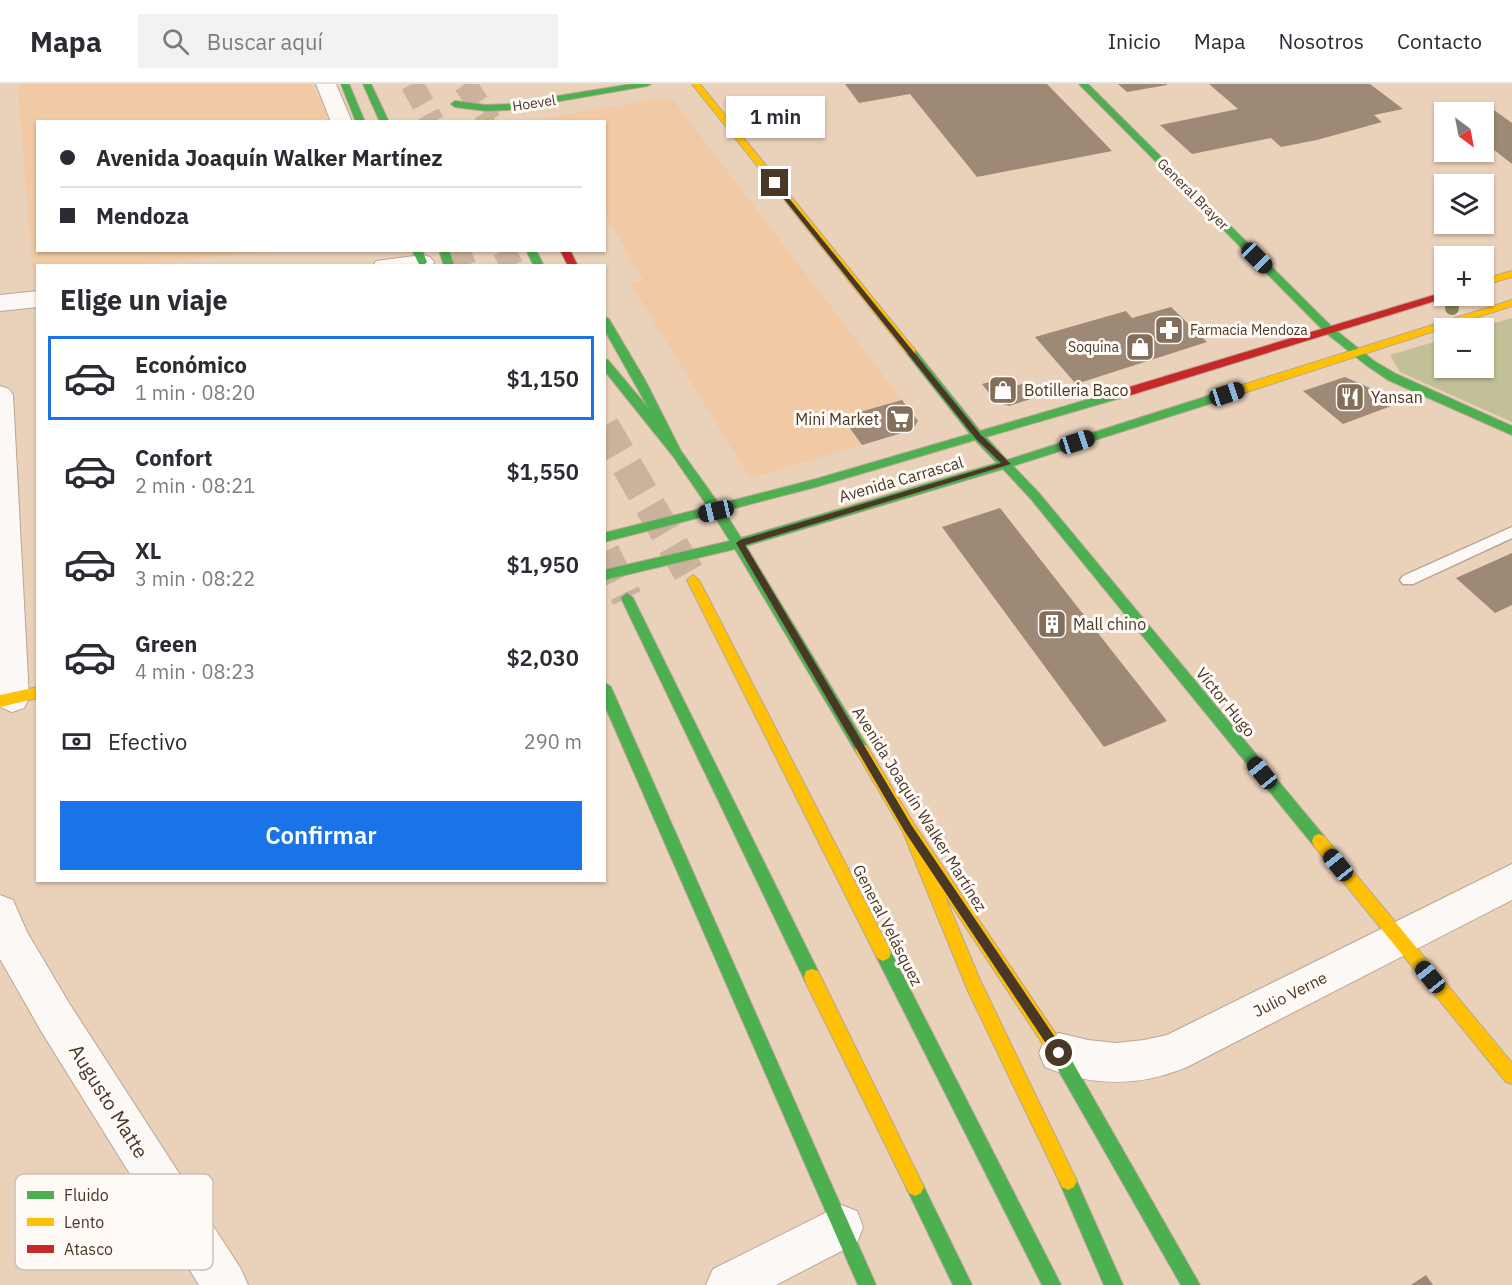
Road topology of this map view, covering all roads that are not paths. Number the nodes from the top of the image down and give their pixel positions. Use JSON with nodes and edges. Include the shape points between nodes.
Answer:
{"nodes":[{"id":1,"x":326,"y":84,"type":"edge"},
{"id":2,"x":345,"y":84,"type":"edge"},
{"id":3,"x":368,"y":84,"type":"edge"},
{"id":4,"x":647,"y":84,"type":"edge"},
{"id":5,"x":696,"y":84,"type":"edge"},
{"id":6,"x":1083,"y":84,"type":"edge"},
{"id":7,"x":341,"y":120,"type":"edge"},
{"id":8,"x":360,"y":120,"type":"edge"},
{"id":9,"x":384,"y":120,"type":"edge"},
{"id":10,"x":463,"y":120,"type":"edge"},
{"id":11,"x":421,"y":259,"type":"edge"},
{"id":12,"x":395,"y":264,"type":"edge"},
{"id":13,"x":1512,"y":274,"type":"edge"},
{"id":14,"x":1494,"y":279,"type":"edge"},
{"id":15,"x":1434,"y":298,"type":"edge"},
{"id":16,"x":36,"y":299,"type":"edge"},
{"id":17,"x":0,"y":303,"type":"edge"},
{"id":18,"x":1512,"y":303,"type":"edge"},
{"id":19,"x":606,"y":322,"type":"edge"},
{"id":20,"x":1329,"y":330,"type":"junction"},
{"id":21,"x":1356,"y":352,"type":"junction"},
{"id":22,"x":606,"y":364,"type":"edge"},
{"id":23,"x":0,"y":395,"type":"edge"},
{"id":24,"x":1512,"y":431,"type":"edge"},
{"id":25,"x":979,"y":437,"type":"junction"},
{"id":26,"x":676,"y":450,"type":"junction"},
{"id":27,"x":1007,"y":464,"type":"junction"},
{"id":28,"x":716,"y":511,"type":"junction"},
{"id":29,"x":1512,"y":532,"type":"edge"},
{"id":30,"x":606,"y":538,"type":"edge"},
{"id":31,"x":740,"y":543,"type":"junction"},
{"id":32,"x":606,"y":575,"type":"edge"},
{"id":33,"x":693,"y":580,"type":"tunnel mouth"},
{"id":34,"x":1408,"y":580,"type":"dead end"},
{"id":35,"x":627,"y":598,"type":"tunnel mouth"},
{"id":36,"x":606,"y":692,"type":"edge"},
{"id":37,"x":16,"y":697,"type":"edge"},
{"id":38,"x":909,"y":829,"type":"junction"},
{"id":39,"x":1512,"y":881,"type":"edge"},
{"id":40,"x":0,"y":913,"type":"edge"},
{"id":41,"x":1399,"y":939,"type":"junction"},
{"id":42,"x":1059,"y":1053,"type":"junction"},
{"id":43,"x":1512,"y":1076,"type":"edge"},
{"id":44,"x":155,"y":1174,"type":"edge"},
{"id":45,"x":841,"y":1227,"type":"junction"},
{"id":46,"x":213,"y":1266,"type":"edge"},
{"id":47,"x":225,"y":1285,"type":"edge"},
{"id":48,"x":729,"y":1285,"type":"edge"},
{"id":49,"x":867,"y":1285,"type":"edge"},
{"id":50,"x":963,"y":1285,"type":"edge"},
{"id":51,"x":1052,"y":1285,"type":"edge"},
{"id":52,"x":1114,"y":1285,"type":"edge"},
{"id":53,"x":1191,"y":1285,"type":"edge"}],
"edges":[{"from":1,"to":7,"type":"street"},
{"from":2,"to":8,"type":"main road"},
{"from":3,"to":9,"type":"main road"},
{"from":4,"to":10,"type":"main road","name":"Hoevel","via":[[508,107],[486,108],[452,99]]},
{"from":5,"to":25,"type":"main road","name":"Víctor Hugo"},
{"from":6,"to":20,"type":"main road","name":"General Brayer"},
{"from":11,"to":12,"type":"street"},
{"from":13,"to":14,"type":"main road"},
{"from":15,"to":20,"type":"main road","name":"Avenida Carrascal"},
{"from":16,"to":17,"type":"street"},
{"from":18,"to":21,"type":"main road","name":"Avenida Carrascal"},
{"from":19,"to":26,"type":"main road"},
{"from":20,"to":21,"type":"main road","name":"General Brayer"},
{"from":20,"to":25,"type":"main road","name":"Avenida Carrascal"},
{"from":21,"to":24,"type":"main road","name":"General Brayer","via":[[1401,381]]},
{"from":21,"to":27,"type":"main road","name":"Avenida Carrascal"},
{"from":22,"to":26,"type":"main road","name":"Avenida Joaquín Walker Martínez"},
{"from":23,"to":37,"type":"street"},
{"from":25,"to":27,"type":"main road","name":"Víctor Hugo"},
{"from":25,"to":28,"type":"main road","name":"Avenida Carrascal"},
{"from":26,"to":28,"type":"main road","name":"Avenida Joaquín Walker Martínez"},
{"from":27,"to":31,"type":"main road","name":"Avenida Carrascal"},
{"from":27,"to":41,"type":"main road","name":"Víctor Hugo"},
{"from":28,"to":30,"type":"main road","name":"Avenida Carrascal"},
{"from":28,"to":31,"type":"main road","name":"Avenida Joaquín Walker Martínez"},
{"from":29,"to":34,"type":"lane"},
{"from":31,"to":32,"type":"main road","name":"Avenida Carrascal"},
{"from":31,"to":38,"type":"main road","name":"Avenida Joaquín Walker Martínez"},
{"from":33,"to":51,"type":"main road","name":"General Velásquez"},
{"from":35,"to":50,"type":"main road"},
{"from":36,"to":45,"type":"main road"},
{"from":38,"to":42,"type":"main road","name":"Avenida Joaquín Walker Martínez"},
{"from":38,"to":52,"type":"main road","via":[[974,986],[1051,1143]]},
{"from":39,"to":41,"type":"street","name":"Julio Verne"},
{"from":40,"to":44,"type":"street","name":"Augusto Matte","via":[[12,943],[55,1017]]},
{"from":41,"to":42,"type":"street","name":"Julio Verne","via":[[1151,1061],[1104,1064]]},
{"from":41,"to":43,"type":"main road","name":"Víctor Hugo"},
{"from":42,"to":53,"type":"main road","name":"Avenida Joaquín Walker Martínez"},
{"from":45,"to":48,"type":"street"},
{"from":45,"to":49,"type":"main road"},
{"from":46,"to":47,"type":"street","name":"Augusto Matte"}]}
